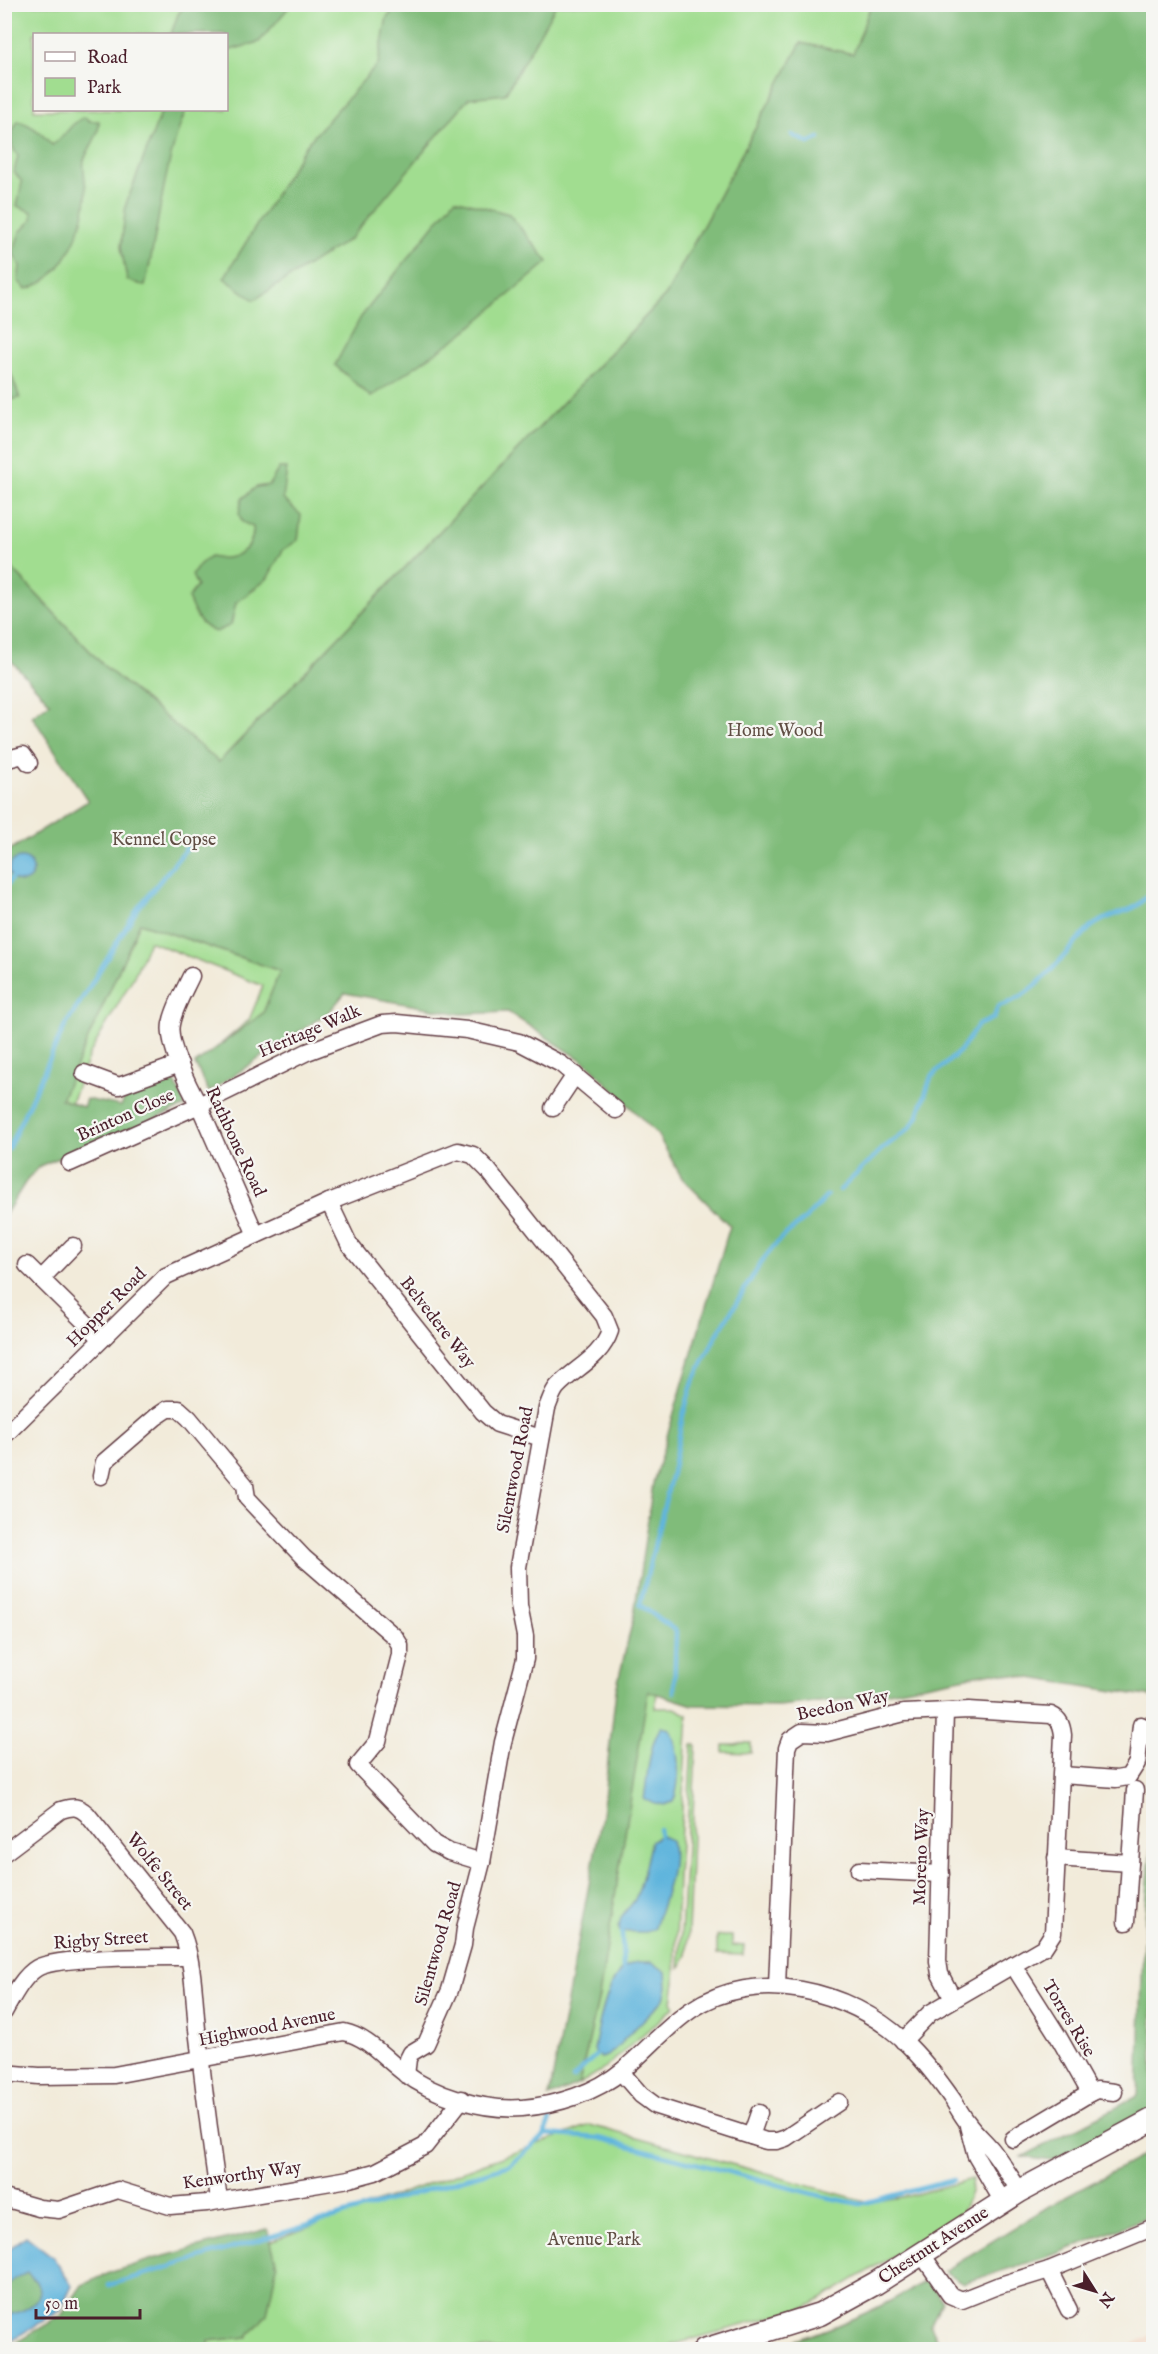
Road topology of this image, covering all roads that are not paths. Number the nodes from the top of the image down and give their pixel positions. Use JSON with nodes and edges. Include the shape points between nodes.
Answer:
{"nodes":[{"id":1,"x":4,"y":760,"type":"edge"},
{"id":2,"x":29,"y":763,"type":"dead end"},
{"id":3,"x":191,"y":976,"type":"dead end"},
{"id":4,"x":180,"y":1064,"type":"junction"},
{"id":5,"x":84,"y":1073,"type":"dead end"},
{"id":6,"x":575,"y":1075,"type":"junction"},
{"id":7,"x":199,"y":1104,"type":"junction"},
{"id":8,"x":553,"y":1108,"type":"dead end"},
{"id":9,"x":616,"y":1110,"type":"dead end"},
{"id":10,"x":70,"y":1163,"type":"dead end"},
{"id":11,"x":329,"y":1202,"type":"junction"},
{"id":12,"x":256,"y":1235,"type":"junction"},
{"id":13,"x":73,"y":1246,"type":"dead end"},
{"id":14,"x":27,"y":1265,"type":"dead end"},
{"id":15,"x":41,"y":1280,"type":"junction"},
{"id":16,"x":102,"y":1339,"type":"junction"},
{"id":17,"x":4,"y":1436,"type":"edge"},
{"id":18,"x":541,"y":1438,"type":"junction"},
{"id":19,"x":101,"y":1476,"type":"dead end"},
{"id":20,"x":945,"y":1712,"type":"junction"},
{"id":21,"x":1140,"y":1725,"type":"dead end"},
{"id":22,"x":1062,"y":1775,"type":"junction"},
{"id":23,"x":1135,"y":1790,"type":"dead end"},
{"id":24,"x":4,"y":1853,"type":"edge"},
{"id":25,"x":1056,"y":1858,"type":"junction"},
{"id":26,"x":482,"y":1862,"type":"junction"},
{"id":27,"x":1130,"y":1863,"type":"junction"},
{"id":28,"x":859,"y":1870,"type":"dead end"},
{"id":29,"x":941,"y":1874,"type":"junction"},
{"id":30,"x":1126,"y":1922,"type":"dead end"},
{"id":31,"x":189,"y":1957,"type":"junction"},
{"id":32,"x":1013,"y":1965,"type":"junction"},
{"id":33,"x":777,"y":1986,"type":"junction"},
{"id":34,"x":953,"y":1999,"type":"junction"},
{"id":35,"x":4,"y":2012,"type":"edge"},
{"id":36,"x":903,"y":2041,"type":"junction"},
{"id":37,"x":201,"y":2060,"type":"junction"},
{"id":38,"x":621,"y":2072,"type":"junction"},
{"id":39,"x":4,"y":2073,"type":"edge"},
{"id":40,"x":406,"y":2075,"type":"junction"},
{"id":41,"x":1114,"y":2092,"type":"dead end"},
{"id":42,"x":1090,"y":2093,"type":"junction"},
{"id":43,"x":462,"y":2099,"type":"junction"},
{"id":44,"x":839,"y":2102,"type":"dead end"},
{"id":45,"x":759,"y":2113,"type":"dead end"},
{"id":46,"x":1154,"y":2119,"type":"edge"},
{"id":47,"x":751,"y":2136,"type":"junction"},
{"id":48,"x":1013,"y":2139,"type":"dead end"},
{"id":49,"x":1012,"y":2197,"type":"junction"},
{"id":50,"x":4,"y":2198,"type":"edge"},
{"id":51,"x":219,"y":2199,"type":"junction"},
{"id":52,"x":1154,"y":2228,"type":"edge"},
{"id":53,"x":921,"y":2253,"type":"junction"},
{"id":54,"x":1049,"y":2270,"type":"junction"},
{"id":55,"x":1069,"y":2310,"type":"dead end"},
{"id":56,"x":704,"y":2349,"type":"edge"}],
"edges":[{"from":1,"to":2,"type":"street","via":[[23,755]]},
{"from":3,"to":4,"type":"street","name":"Rathbone Road","via":[[170,1027]]},
{"from":4,"to":5,"type":"street","via":[[119,1086]]},
{"from":4,"to":7,"type":"street","name":"Rathbone Road"},
{"from":6,"to":7,"type":"street","name":"Heritage Walk","via":[[519,1042],[467,1030],[382,1024],[307,1052]]},
{"from":6,"to":8,"type":"street"},
{"from":6,"to":9,"type":"street","name":"Heritage Walk"},
{"from":7,"to":10,"type":"street","name":"Brinton Close"},
{"from":7,"to":12,"type":"street","name":"Rathbone Road"},
{"from":11,"to":12,"type":"street","name":"Silentwood Road"},
{"from":11,"to":18,"type":"street","name":"Belvedere Way","via":[[349,1244],[483,1412],[497,1424]]},
{"from":11,"to":18,"type":"street","name":"Silentwood Road","via":[[458,1151],[473,1155],[489,1170],[604,1316],[610,1331],[599,1351],[554,1391]]},
{"from":12,"to":16,"type":"street","name":"Hopper Road","via":[[166,1276]]},
{"from":13,"to":15,"type":"street"},
{"from":14,"to":15,"type":"street"},
{"from":15,"to":16,"type":"street"},
{"from":16,"to":17,"type":"street","name":"Hopper Road"},
{"from":18,"to":26,"type":"street","name":"Silentwood Road","via":[[518,1567],[525,1659],[503,1742]]},
{"from":19,"to":26,"type":"street","via":[[104,1462],[168,1409],[179,1409],[189,1418],[245,1485],[247,1498],[304,1558],[395,1637],[400,1655],[378,1741],[358,1765],[434,1844]]},
{"from":20,"to":22,"type":"street","name":"Beedon Way","via":[[1039,1713],[1057,1718],[1062,1729]]},
{"from":20,"to":29,"type":"street","name":"Moreno Way"},
{"from":20,"to":33,"type":"street","name":"Beedon Way","via":[[904,1713],[827,1733],[802,1732],[790,1740],[781,1852]]},
{"from":21,"to":22,"type":"street","via":[[1137,1763],[1128,1778]]},
{"from":22,"to":25,"type":"street","name":"Beedon Way"},
{"from":23,"to":27,"type":"street"},
{"from":24,"to":31,"type":"street","name":"Wolfe Street","via":[[61,1809],[79,1808],[174,1921]]},
{"from":25,"to":27,"type":"street"},
{"from":25,"to":32,"type":"street","name":"Beedon Way","via":[[1051,1938],[1044,1947]]},
{"from":26,"to":40,"type":"street","name":"Silentwood Road","via":[[450,1990],[426,2044],[411,2053]]},
{"from":27,"to":30,"type":"street"},
{"from":28,"to":29,"type":"street"},
{"from":29,"to":34,"type":"street","name":"Moreno Way","via":[[938,1961]]},
{"from":31,"to":35,"type":"street","name":"Rigby Street","via":[[45,1964],[27,1976]]},
{"from":31,"to":37,"type":"street","name":"Wolfe Street"},
{"from":32,"to":34,"type":"street","name":"Beedon Way"},
{"from":32,"to":42,"type":"street","name":"Torres Rise"},
{"from":33,"to":36,"type":"street","name":"Highwood Avenue","via":[[816,1993],[855,2008]]},
{"from":33,"to":38,"type":"street","name":"Highwood Avenue","via":[[741,1990],[703,2003],[679,2019]]},
{"from":34,"to":36,"type":"street","name":"Beedon Way","via":[[930,2013]]},
{"from":36,"to":49,"type":"street","name":"Highwood Avenue","via":[[991,2149]]},
{"from":37,"to":39,"type":"street","name":"Highwood Avenue","via":[[114,2075]]},
{"from":37,"to":40,"type":"street","name":"Highwood Avenue","via":[[344,2032],[360,2038]]},
{"from":37,"to":51,"type":"street","name":"Wolfe Street"},
{"from":38,"to":43,"type":"street","name":"Highwood Avenue","via":[[558,2103],[508,2108]]},
{"from":38,"to":47,"type":"street","via":[[656,2106]]},
{"from":40,"to":43,"type":"street","name":"Highwood Avenue","via":[[433,2090]]},
{"from":41,"to":42,"type":"street"},
{"from":42,"to":48,"type":"street"},
{"from":43,"to":51,"type":"street","name":"Kenworthy Way","via":[[425,2146],[375,2172]]},
{"from":44,"to":47,"type":"street","via":[[777,2141]]},
{"from":45,"to":47,"type":"street"},
{"from":46,"to":49,"type":"street","name":"Chestnut Avenue"},
{"from":49,"to":53,"type":"street","name":"Chestnut Avenue"},
{"from":50,"to":51,"type":"street","name":"Kenworthy Way","via":[[59,2210],[118,2190],[170,2206]]},
{"from":52,"to":54,"type":"street"},
{"from":53,"to":54,"type":"street","via":[[950,2295],[962,2300]]},
{"from":53,"to":56,"type":"street","name":"Chestnut Avenue","via":[[820,2314]]},
{"from":54,"to":55,"type":"street"}]}
